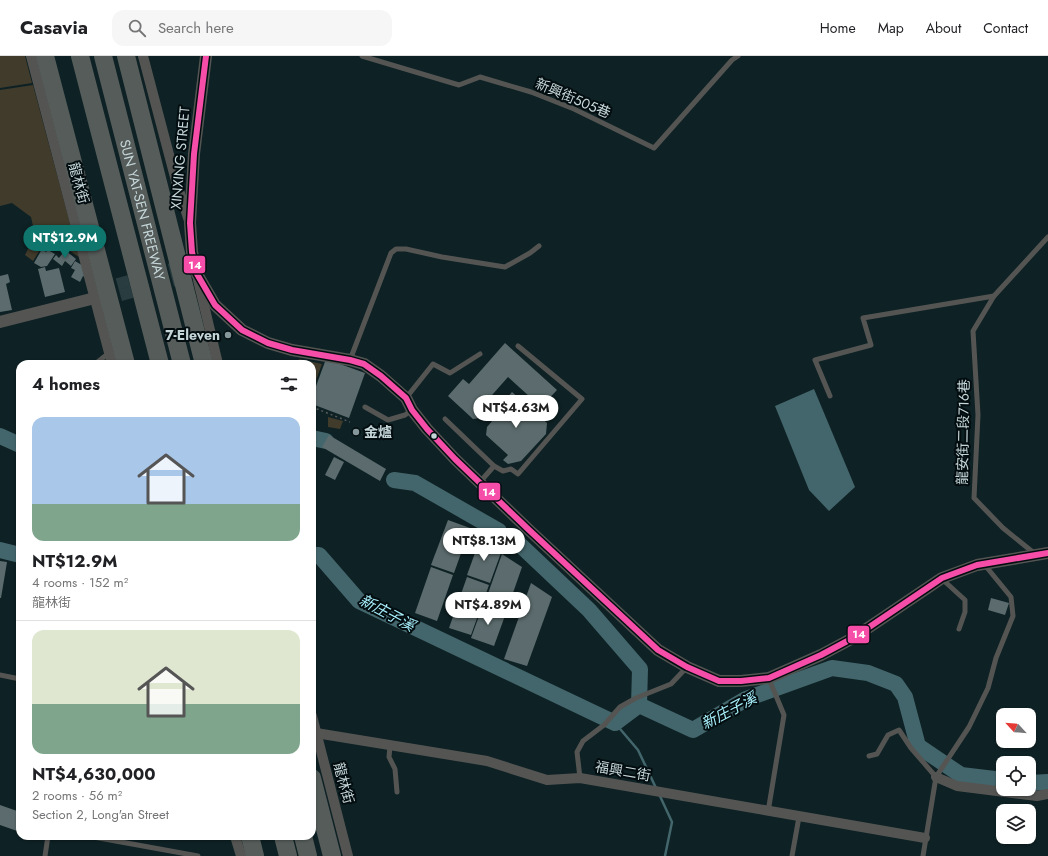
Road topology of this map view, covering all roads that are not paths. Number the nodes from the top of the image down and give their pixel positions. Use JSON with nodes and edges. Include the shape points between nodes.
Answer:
{"nodes":[{"id":1,"x":31,"y":56,"type":"edge"},
{"id":2,"x":45,"y":56,"type":"edge"},
{"id":3,"x":80,"y":56,"type":"edge"},
{"id":4,"x":103,"y":56,"type":"edge"},
{"id":5,"x":126,"y":56,"type":"edge"},
{"id":6,"x":143,"y":56,"type":"edge"},
{"id":7,"x":206,"y":56,"type":"edge"},
{"id":8,"x":362,"y":56,"type":"edge"},
{"id":9,"x":738,"y":56,"type":"edge"},
{"id":10,"x":190,"y":223,"type":"junction"},
{"id":11,"x":1048,"y":237,"type":"edge"},
{"id":12,"x":539,"y":246,"type":"dead end"},
{"id":13,"x":193,"y":269,"type":"junction"},
{"id":14,"x":99,"y":296,"type":"junction"},
{"id":15,"x":994,"y":296,"type":"junction"},
{"id":16,"x":0,"y":322,"type":"edge"},
{"id":17,"x":518,"y":346,"type":"dead end"},
{"id":18,"x":109,"y":353,"type":"junction"},
{"id":19,"x":480,"y":354,"type":"dead end"},
{"id":20,"x":100,"y":360,"type":"edge"},
{"id":21,"x":111,"y":360,"type":"edge"},
{"id":22,"x":125,"y":360,"type":"edge"},
{"id":23,"x":159,"y":360,"type":"edge"},
{"id":24,"x":181,"y":360,"type":"edge"},
{"id":25,"x":203,"y":360,"type":"edge"},
{"id":26,"x":217,"y":360,"type":"edge"},
{"id":27,"x":350,"y":360,"type":"junction"},
{"id":28,"x":830,"y":396,"type":"dead end"},
{"id":29,"x":406,"y":398,"type":"junction"},
{"id":30,"x":364,"y":408,"type":"dead end"},
{"id":31,"x":412,"y":410,"type":"junction"},
{"id":32,"x":445,"y":419,"type":"dead end"},
{"id":33,"x":494,"y":466,"type":"junction"},
{"id":34,"x":480,"y":482,"type":"junction"},
{"id":35,"x":1042,"y":554,"type":"edge"},
{"id":36,"x":984,"y":564,"type":"junction"},
{"id":37,"x":942,"y":578,"type":"junction"},
{"id":38,"x":959,"y":629,"type":"dead end"},
{"id":39,"x":687,"y":667,"type":"junction"},
{"id":40,"x":0,"y":675,"type":"edge"},
{"id":41,"x":16,"y":678,"type":"edge"},
{"id":42,"x":770,"y":680,"type":"junction"},
{"id":43,"x":316,"y":733,"type":"joint"},
{"id":44,"x":390,"y":746,"type":"junction"},
{"id":45,"x":869,"y":756,"type":"dead end"},
{"id":46,"x":936,"y":776,"type":"junction"},
{"id":47,"x":580,"y":778,"type":"junction"},
{"id":48,"x":397,"y":792,"type":"dead end"},
{"id":49,"x":316,"y":794,"type":"edge"},
{"id":50,"x":1048,"y":794,"type":"edge"},
{"id":51,"x":768,"y":812,"type":"junction"},
{"id":52,"x":799,"y":817,"type":"junction"},
{"id":53,"x":925,"y":838,"type":"junction"},
{"id":54,"x":47,"y":840,"type":"edge"},
{"id":55,"x":110,"y":840,"type":"edge"},
{"id":56,"x":236,"y":840,"type":"edge"},
{"id":57,"x":251,"y":840,"type":"edge"},
{"id":58,"x":284,"y":840,"type":"edge"},
{"id":59,"x":304,"y":840,"type":"edge"},
{"id":60,"x":44,"y":856,"type":"edge"},
{"id":61,"x":198,"y":856,"type":"edge"},
{"id":62,"x":241,"y":856,"type":"edge"},
{"id":63,"x":255,"y":856,"type":"edge"},
{"id":64,"x":288,"y":856,"type":"edge"},
{"id":65,"x":308,"y":856,"type":"edge"},
{"id":66,"x":332,"y":856,"type":"edge"},
{"id":67,"x":348,"y":856,"type":"edge"},
{"id":68,"x":792,"y":856,"type":"edge"},
{"id":69,"x":922,"y":856,"type":"edge"}],
"edges":[{"from":1,"to":14,"type":"street","name":"龍林街"},
{"from":2,"to":22,"type":"highway","bridge":true},
{"from":3,"to":23,"type":"highway","name":"SUN YAT-SEN FREEWAY"},
{"from":4,"to":24,"type":"highway","name":"SUN YAT-SEN FREEWAY"},
{"from":5,"to":25,"type":"highway","bridge":true},
{"from":6,"to":10,"type":"street","via":[[176,182]]},
{"from":7,"to":10,"type":"street","name":"XINXING STREET","via":[[194,154]]},
{"from":8,"to":9,"type":"lane","name":"新興街505巷","via":[[459,85],[480,77],[531,92],[574,109],[654,148]]},
{"from":10,"to":13,"type":"street","name":"XINXING STREET"},
{"from":11,"to":15,"type":"lane","name":"龍安街二段716巷"},
{"from":12,"to":27,"type":"lane","via":[[505,267],[442,257],[406,248],[396,249],[391,253]]},
{"from":13,"to":26,"type":"street"},
{"from":13,"to":27,"type":"street","via":[[215,305],[242,330],[268,343],[292,350]]},
{"from":14,"to":16,"type":"street"},
{"from":14,"to":18,"type":"street","name":"龍林街"},
{"from":15,"to":28,"type":"lane","via":[[863,318],[871,345],[815,360]]},
{"from":15,"to":35,"type":"lane","name":"龍安街二段716巷","via":[[973,331],[978,414],[974,498],[1003,528]]},
{"from":17,"to":33,"type":"lane","via":[[582,399],[518,474],[510,469],[503,470]]},
{"from":18,"to":20,"type":"lane"},
{"from":18,"to":21,"type":"street","name":"龍林街"},
{"from":19,"to":29,"type":"lane","via":[[450,373],[433,364]]},
{"from":27,"to":29,"type":"street","via":[[364,364]]},
{"from":29,"to":31,"type":"street"},
{"from":30,"to":31,"type":"lane","via":[[388,420]]},
{"from":31,"to":34,"type":"street","via":[[427,429]]},
{"from":32,"to":33,"type":"lane"},
{"from":33,"to":34,"type":"lane"},
{"from":34,"to":39,"type":"street","via":[[658,650]]},
{"from":35,"to":36,"type":"street"},
{"from":36,"to":37,"type":"street"},
{"from":36,"to":46,"type":"lane","via":[[1011,597],[1013,616],[996,658],[988,688],[969,727]]},
{"from":37,"to":38,"type":"lane","via":[[965,600],[965,612]]},
{"from":37,"to":42,"type":"street","via":[[852,638]]},
{"from":39,"to":42,"type":"street","via":[[719,681]]},
{"from":39,"to":47,"type":"lane","via":[[671,684],[620,707],[604,725],[583,741],[577,752]]},
{"from":40,"to":41,"type":"lane"},
{"from":42,"to":51,"type":"lane","via":[[784,715]]},
{"from":43,"to":44,"type":"street","name":"福興二街"},
{"from":43,"to":67,"type":"street","name":"龍林街"},
{"from":44,"to":47,"type":"street","name":"福興二街","via":[[487,761],[547,780]]},
{"from":44,"to":48,"type":"lane","via":[[389,757],[395,768]]},
{"from":45,"to":46,"type":"lane","via":[[877,754],[888,735],[899,730]]},
{"from":46,"to":50,"type":"street","via":[[957,786],[1036,796]]},
{"from":46,"to":53,"type":"lane"},
{"from":47,"to":51,"type":"street","name":"福興二街"},
{"from":49,"to":66,"type":"highway"},
{"from":51,"to":52,"type":"street","name":"福興二街"},
{"from":52,"to":53,"type":"street","name":"福興二街"},
{"from":52,"to":68,"type":"lane"},
{"from":53,"to":69,"type":"lane"},
{"from":54,"to":60,"type":"lane"},
{"from":55,"to":61,"type":"lane"},
{"from":56,"to":62,"type":"street"},
{"from":57,"to":63,"type":"highway"},
{"from":58,"to":64,"type":"highway"},
{"from":59,"to":65,"type":"highway"}]}
